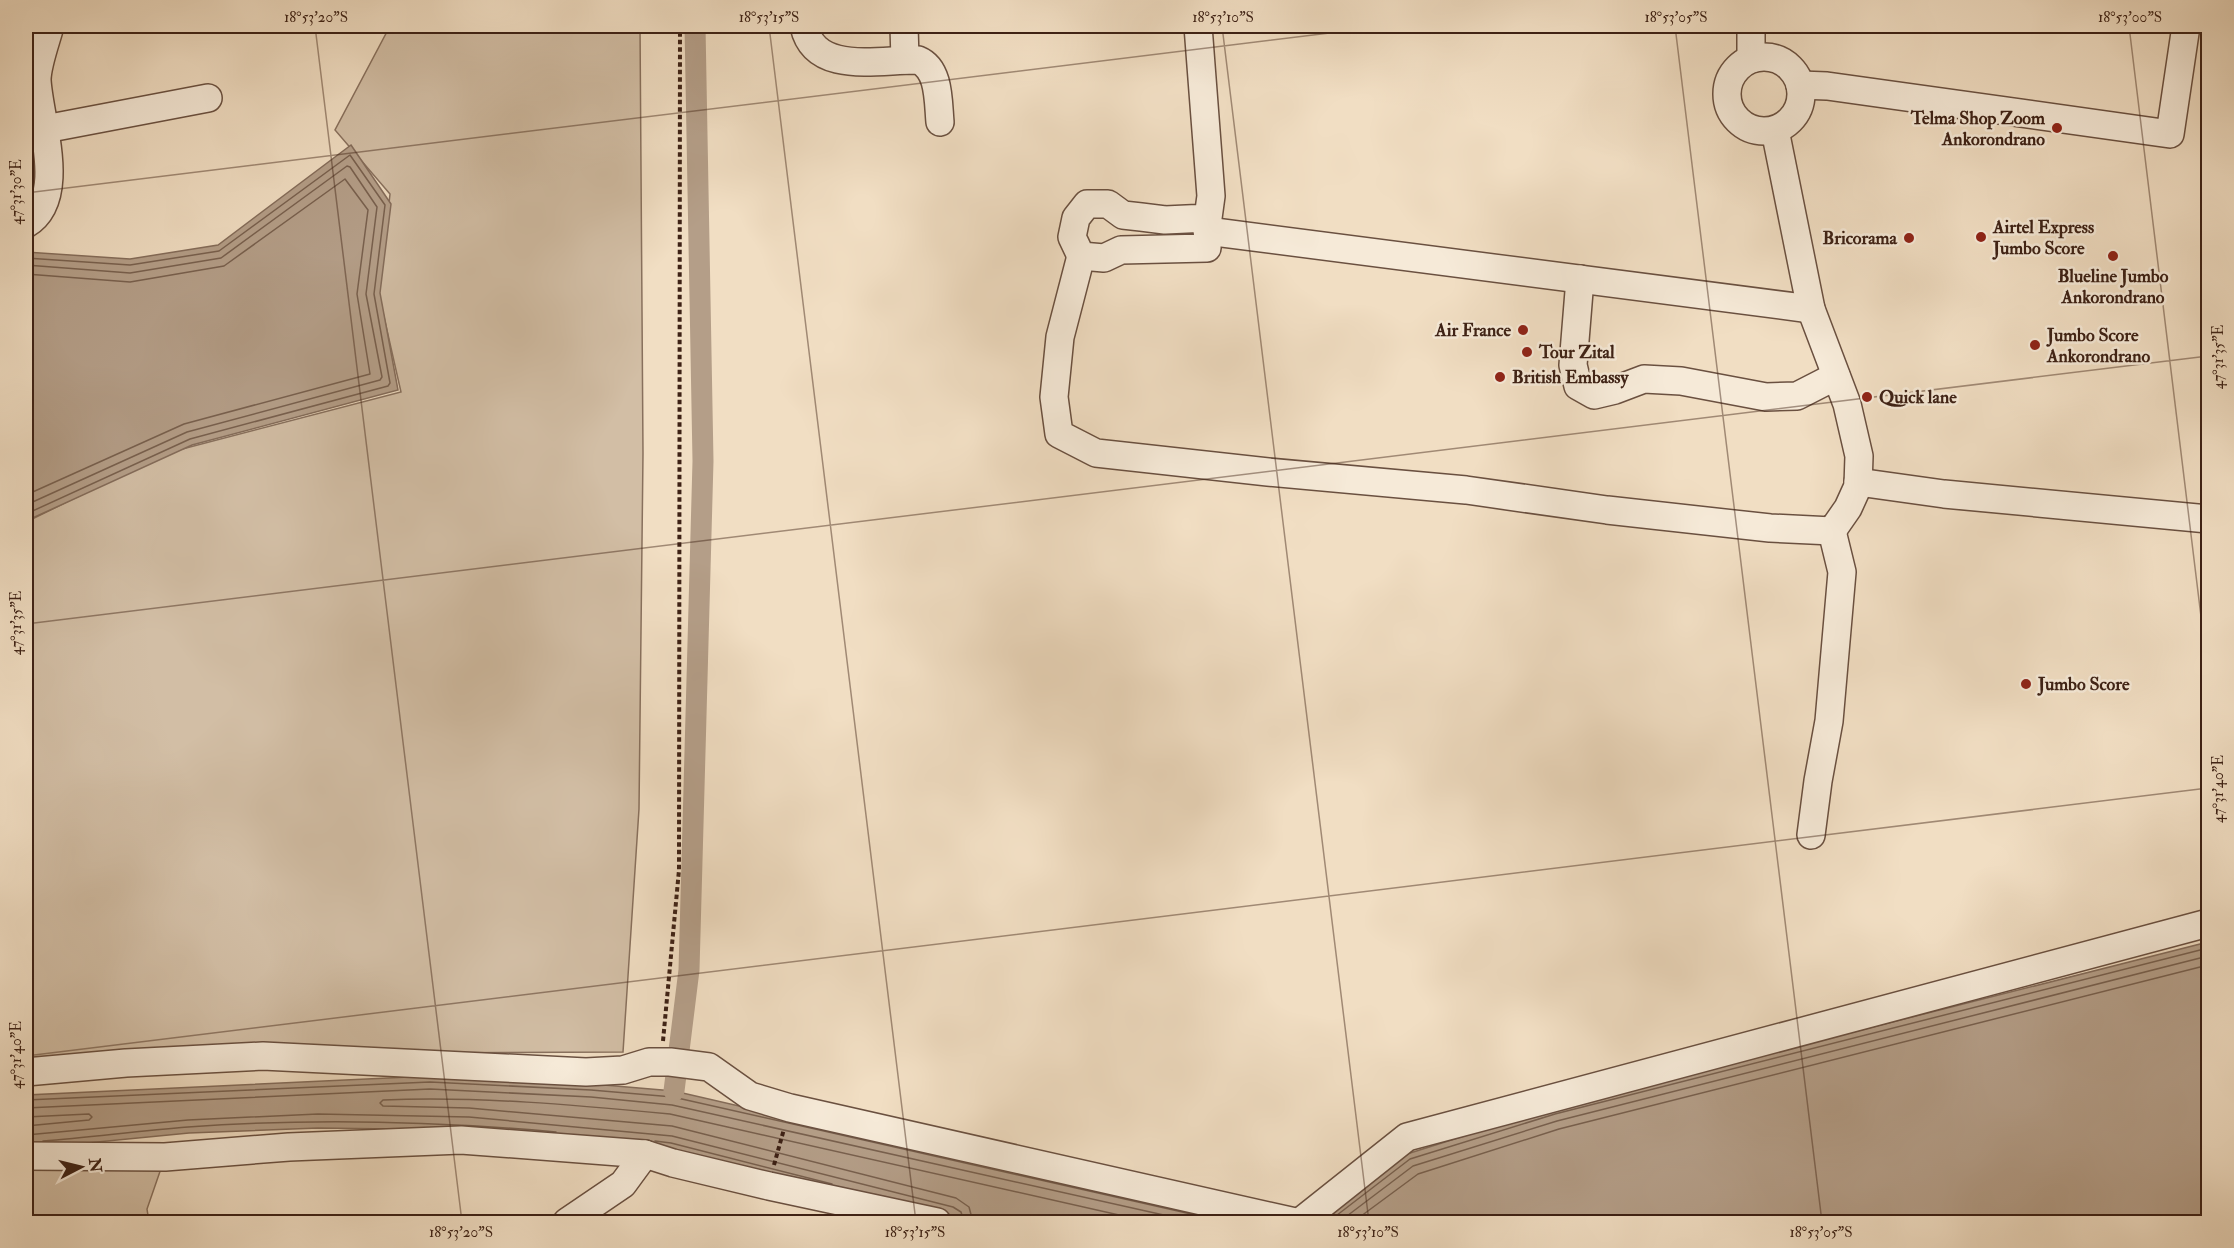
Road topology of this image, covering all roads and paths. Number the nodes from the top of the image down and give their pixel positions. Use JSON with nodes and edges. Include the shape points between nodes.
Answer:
{"nodes":[{"id":1,"x":50,"y":26,"type":"edge"},
{"id":2,"x":680,"y":26,"type":"edge"},
{"id":3,"x":804,"y":26,"type":"edge"},
{"id":4,"x":904,"y":26,"type":"edge"},
{"id":5,"x":1198,"y":26,"type":"edge"},
{"id":6,"x":1751,"y":26,"type":"edge"},
{"id":7,"x":2186,"y":26,"type":"edge"},
{"id":8,"x":1751,"y":59,"type":"junction"},
{"id":9,"x":905,"y":60,"type":"junction"},
{"id":10,"x":1800,"y":86,"type":"junction"},
{"id":11,"x":208,"y":98,"type":"dead end"},
{"id":12,"x":940,"y":122,"type":"dead end"},
{"id":13,"x":45,"y":129,"type":"junction"},
{"id":14,"x":1774,"y":130,"type":"junction"},
{"id":15,"x":26,"y":224,"type":"edge"},
{"id":16,"x":1208,"y":225,"type":"junction"},
{"id":17,"x":1082,"y":256,"type":"junction"},
{"id":18,"x":1580,"y":279,"type":"junction"},
{"id":19,"x":1811,"y":309,"type":"junction"},
{"id":20,"x":1836,"y":376,"type":"junction"},
{"id":21,"x":1858,"y":482,"type":"junction"},
{"id":22,"x":2208,"y":519,"type":"edge"},
{"id":23,"x":1832,"y":531,"type":"junction"},
{"id":24,"x":1811,"y":835,"type":"dead end"},
{"id":25,"x":2208,"y":923,"type":"edge"},
{"id":26,"x":665,"y":1062,"type":"junction"},
{"id":27,"x":26,"y":1072,"type":"edge"},
{"id":28,"x":785,"y":1125,"type":"dead end"},
{"id":29,"x":645,"y":1154,"type":"junction"},
{"id":30,"x":26,"y":1156,"type":"edge"},
{"id":31,"x":773,"y":1167,"type":"dead end"},
{"id":32,"x":567,"y":1222,"type":"edge"},
{"id":33,"x":937,"y":1222,"type":"edge"},
{"id":34,"x":1295,"y":1222,"type":"edge"},
{"id":35,"x":1300,"y":1222,"type":"edge"}],
"edges":[{"from":1,"to":13,"type":"street","via":[[37,78]]},
{"from":2,"to":26,"type":"path","via":[[679,870]]},
{"from":3,"to":9,"type":"street","via":[[812,45],[836,60]]},
{"from":4,"to":9,"type":"street"},
{"from":5,"to":16,"type":"street","via":[[1211,196]]},
{"from":6,"to":8,"type":"street"},
{"from":7,"to":10,"type":"street","via":[[2170,134],[1827,86]]},
{"from":8,"to":10,"type":"street","via":[[1781,61],[1793,71]]},
{"from":8,"to":14,"type":"street","via":[[1734,71],[1729,81],[1730,111],[1744,126]]},
{"from":9,"to":12,"type":"street","via":[[918,60],[930,69]]},
{"from":10,"to":14,"type":"street","via":[[1801,96],[1793,117]]},
{"from":11,"to":13,"type":"street"},
{"from":13,"to":15,"type":"street","via":[[50,185],[41,209]]},
{"from":14,"to":19,"type":"street"},
{"from":16,"to":17,"type":"street","via":[[1207,248],[1121,250],[1104,258]]},
{"from":16,"to":17,"type":"street","via":[[1123,214],[1108,204],[1087,204],[1076,219],[1072,237]]},
{"from":16,"to":18,"type":"street"},
{"from":17,"to":23,"type":"street","via":[[1060,337],[1054,397],[1059,434],[1096,453],[1467,490],[1618,512]]},
{"from":18,"to":19,"type":"street"},
{"from":18,"to":20,"type":"street","via":[[1573,365],[1578,386],[1594,395],[1644,379],[1681,381],[1766,397],[1797,396]]},
{"from":19,"to":20,"type":"street"},
{"from":20,"to":21,"type":"street","via":[[1859,456]]},
{"from":21,"to":22,"type":"street"},
{"from":21,"to":23,"type":"street"},
{"from":23,"to":24,"type":"street","via":[[1842,572],[1829,720]]},
{"from":25,"to":35,"type":"street","via":[[1407,1137]]},
{"from":26,"to":27,"type":"street","via":[[586,1072],[263,1056]]},
{"from":26,"to":34,"type":"street","via":[[709,1067],[750,1096],[790,1108]]},
{"from":28,"to":31,"type":"path"},
{"from":29,"to":30,"type":"street","via":[[461,1140],[165,1157]]},
{"from":29,"to":32,"type":"street","via":[[623,1184]]},
{"from":29,"to":33,"type":"street","via":[[769,1186]]}]}
